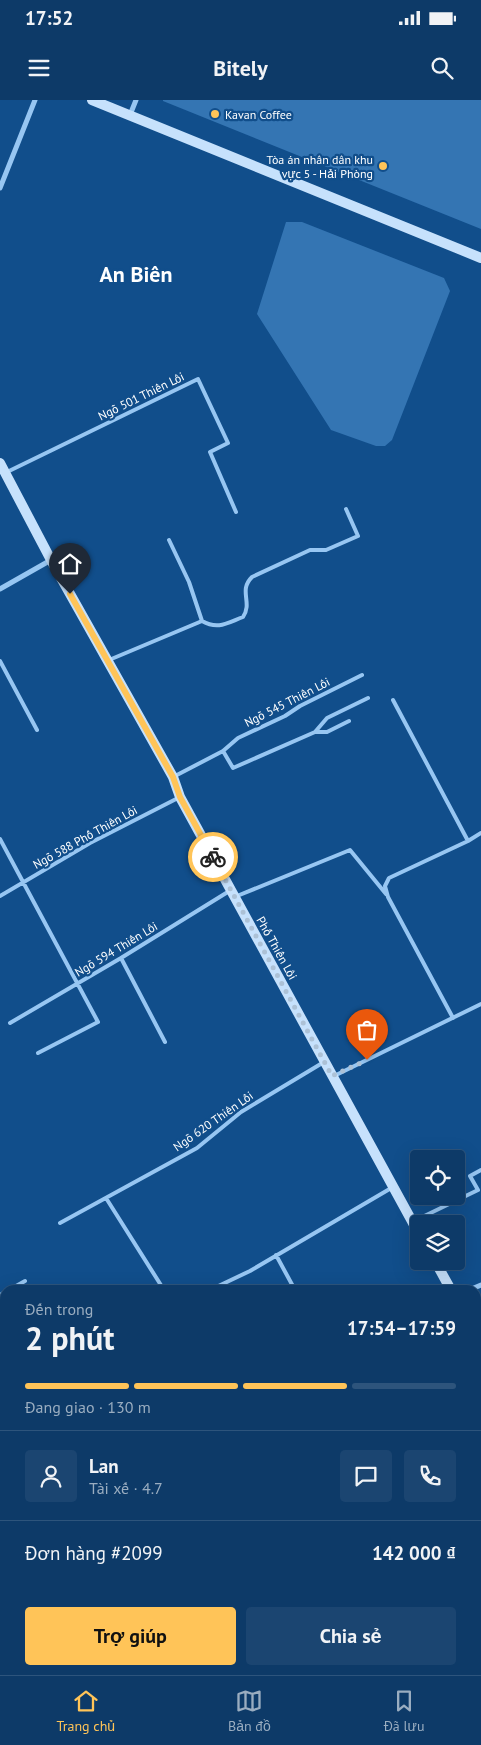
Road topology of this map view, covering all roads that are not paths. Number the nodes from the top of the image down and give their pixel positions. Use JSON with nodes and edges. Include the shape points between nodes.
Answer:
{"nodes":[{"id":1,"x":35,"y":100,"type":"edge"},
{"id":2,"x":92,"y":100,"type":"edge"},
{"id":3,"x":136,"y":100,"type":"edge"},
{"id":4,"x":130,"y":115,"type":"junction"},
{"id":5,"x":0,"y":188,"type":"edge"},
{"id":6,"x":481,"y":258,"type":"edge"},
{"id":7,"x":2,"y":468,"type":"edge"},
{"id":8,"x":346,"y":509,"type":"dead end"},
{"id":9,"x":236,"y":512,"type":"dead end"},
{"id":10,"x":168,"y":540,"type":"dead end"},
{"id":11,"x":51,"y":560,"type":"junction"},
{"id":12,"x":0,"y":589,"type":"edge"},
{"id":13,"x":202,"y":621,"type":"junction"},
{"id":14,"x":0,"y":661,"type":"edge"},
{"id":15,"x":107,"y":661,"type":"junction"},
{"id":16,"x":362,"y":675,"type":"dead end"},
{"id":17,"x":368,"y":698,"type":"dead end"},
{"id":18,"x":393,"y":700,"type":"dead end"},
{"id":19,"x":349,"y":721,"type":"dead end"},
{"id":20,"x":37,"y":730,"type":"dead end"},
{"id":21,"x":315,"y":732,"type":"junction"},
{"id":22,"x":223,"y":751,"type":"junction"},
{"id":23,"x":173,"y":777,"type":"junction"},
{"id":24,"x":180,"y":797,"type":"junction"},
{"id":25,"x":481,"y":833,"type":"edge"},
{"id":26,"x":0,"y":840,"type":"edge"},
{"id":27,"x":468,"y":841,"type":"junction"},
{"id":28,"x":22,"y":884,"type":"junction"},
{"id":29,"x":233,"y":894,"type":"junction"},
{"id":30,"x":0,"y":896,"type":"edge"},
{"id":31,"x":388,"y":897,"type":"junction"},
{"id":32,"x":121,"y":958,"type":"junction"},
{"id":33,"x":79,"y":983,"type":"junction"},
{"id":34,"x":481,"y":1004,"type":"edge"},
{"id":35,"x":453,"y":1018,"type":"junction"},
{"id":36,"x":10,"y":1022,"type":"dead end"},
{"id":37,"x":165,"y":1042,"type":"dead end"},
{"id":38,"x":38,"y":1053,"type":"dead end"},
{"id":39,"x":324,"y":1062,"type":"junction"},
{"id":40,"x":332,"y":1076,"type":"junction"},
{"id":41,"x":481,"y":1170,"type":"edge"},
{"id":42,"x":392,"y":1187,"type":"junction"},
{"id":43,"x":106,"y":1198,"type":"junction"},
{"id":44,"x":426,"y":1215,"type":"edge"},
{"id":45,"x":410,"y":1218,"type":"edge"},
{"id":46,"x":60,"y":1223,"type":"dead end"},
{"id":47,"x":276,"y":1255,"type":"junction"},
{"id":48,"x":440,"y":1270,"type":"edge"},
{"id":49,"x":26,"y":1281,"type":"dead end"},
{"id":50,"x":18,"y":1285,"type":"edge"},
{"id":51,"x":161,"y":1285,"type":"edge"},
{"id":52,"x":221,"y":1285,"type":"edge"},
{"id":53,"x":292,"y":1285,"type":"edge"},
{"id":54,"x":448,"y":1285,"type":"edge"}],
"edges":[{"from":1,"to":5,"type":"street"},
{"from":2,"to":4,"type":"main road"},
{"from":3,"to":4,"type":"street"},
{"from":4,"to":6,"type":"main road"},
{"from":7,"to":9,"type":"lane","name":"Ngõ 501 Thiên Lôi","via":[[198,379],[228,443],[210,452]]},
{"from":7,"to":11,"type":"main road","name":"Phố Thiên Lôi"},
{"from":8,"to":13,"type":"lane","via":[[358,536],[326,550],[310,550],[252,577],[247,582],[248,607],[243,617],[217,627]]},
{"from":10,"to":13,"type":"lane","via":[[189,582]]},
{"from":11,"to":12,"type":"street"},
{"from":11,"to":15,"type":"main road","name":"Phố Thiên Lôi"},
{"from":13,"to":15,"type":"lane"},
{"from":14,"to":20,"type":"lane"},
{"from":15,"to":23,"type":"main road","name":"Phố Thiên Lôi"},
{"from":16,"to":22,"type":"lane","name":"Ngõ 545 Thiên Lôi","via":[[238,738]]},
{"from":17,"to":21,"type":"lane","via":[[327,718]]},
{"from":18,"to":27,"type":"lane"},
{"from":19,"to":21,"type":"lane","via":[[327,732]]},
{"from":21,"to":22,"type":"lane","via":[[233,768]]},
{"from":22,"to":23,"type":"lane","name":"Ngõ 545 Thiên Lôi"},
{"from":23,"to":24,"type":"main road","name":"Phố Thiên Lôi"},
{"from":24,"to":28,"type":"lane","name":"Ngõ 588 Phố Thiên Lôi"},
{"from":24,"to":29,"type":"main road","name":"Phố Thiên Lôi"},
{"from":25,"to":27,"type":"lane"},
{"from":26,"to":28,"type":"lane"},
{"from":27,"to":31,"type":"lane","via":[[389,878],[385,886]]},
{"from":28,"to":30,"type":"lane","name":"Ngõ 588 Phố Thiên Lôi"},
{"from":28,"to":33,"type":"lane"},
{"from":29,"to":31,"type":"lane","name":"Ngõ 594 Thiên Lôi","via":[[350,850]]},
{"from":29,"to":32,"type":"lane","name":"Ngõ 594 Thiên Lôi"},
{"from":29,"to":39,"type":"main road","name":"Phố Thiên Lôi"},
{"from":31,"to":35,"type":"lane"},
{"from":32,"to":33,"type":"lane","name":"Ngõ 594 Thiên Lôi"},
{"from":32,"to":37,"type":"lane"},
{"from":33,"to":36,"type":"lane","name":"Ngõ 594 Thiên Lôi"},
{"from":33,"to":38,"type":"lane","via":[[98,1022]]},
{"from":34,"to":35,"type":"lane"},
{"from":35,"to":40,"type":"lane"},
{"from":39,"to":40,"type":"main road","name":"Phố Thiên Lôi"},
{"from":39,"to":43,"type":"lane","name":"Ngõ 620 Thiên Lôi","via":[[241,1112],[197,1148]]},
{"from":40,"to":42,"type":"main road","name":"Phố Thiên Lôi"},
{"from":41,"to":44,"type":"lane","via":[[470,1176],[478,1190]]},
{"from":42,"to":45,"type":"main road","name":"Phố Thiên Lôi"},
{"from":42,"to":47,"type":"lane"},
{"from":43,"to":46,"type":"lane","name":"Ngõ 620 Thiên Lôi"},
{"from":43,"to":51,"type":"lane"},
{"from":47,"to":52,"type":"lane"},
{"from":47,"to":53,"type":"lane"},
{"from":48,"to":54,"type":"main road"},
{"from":49,"to":50,"type":"lane"}]}
